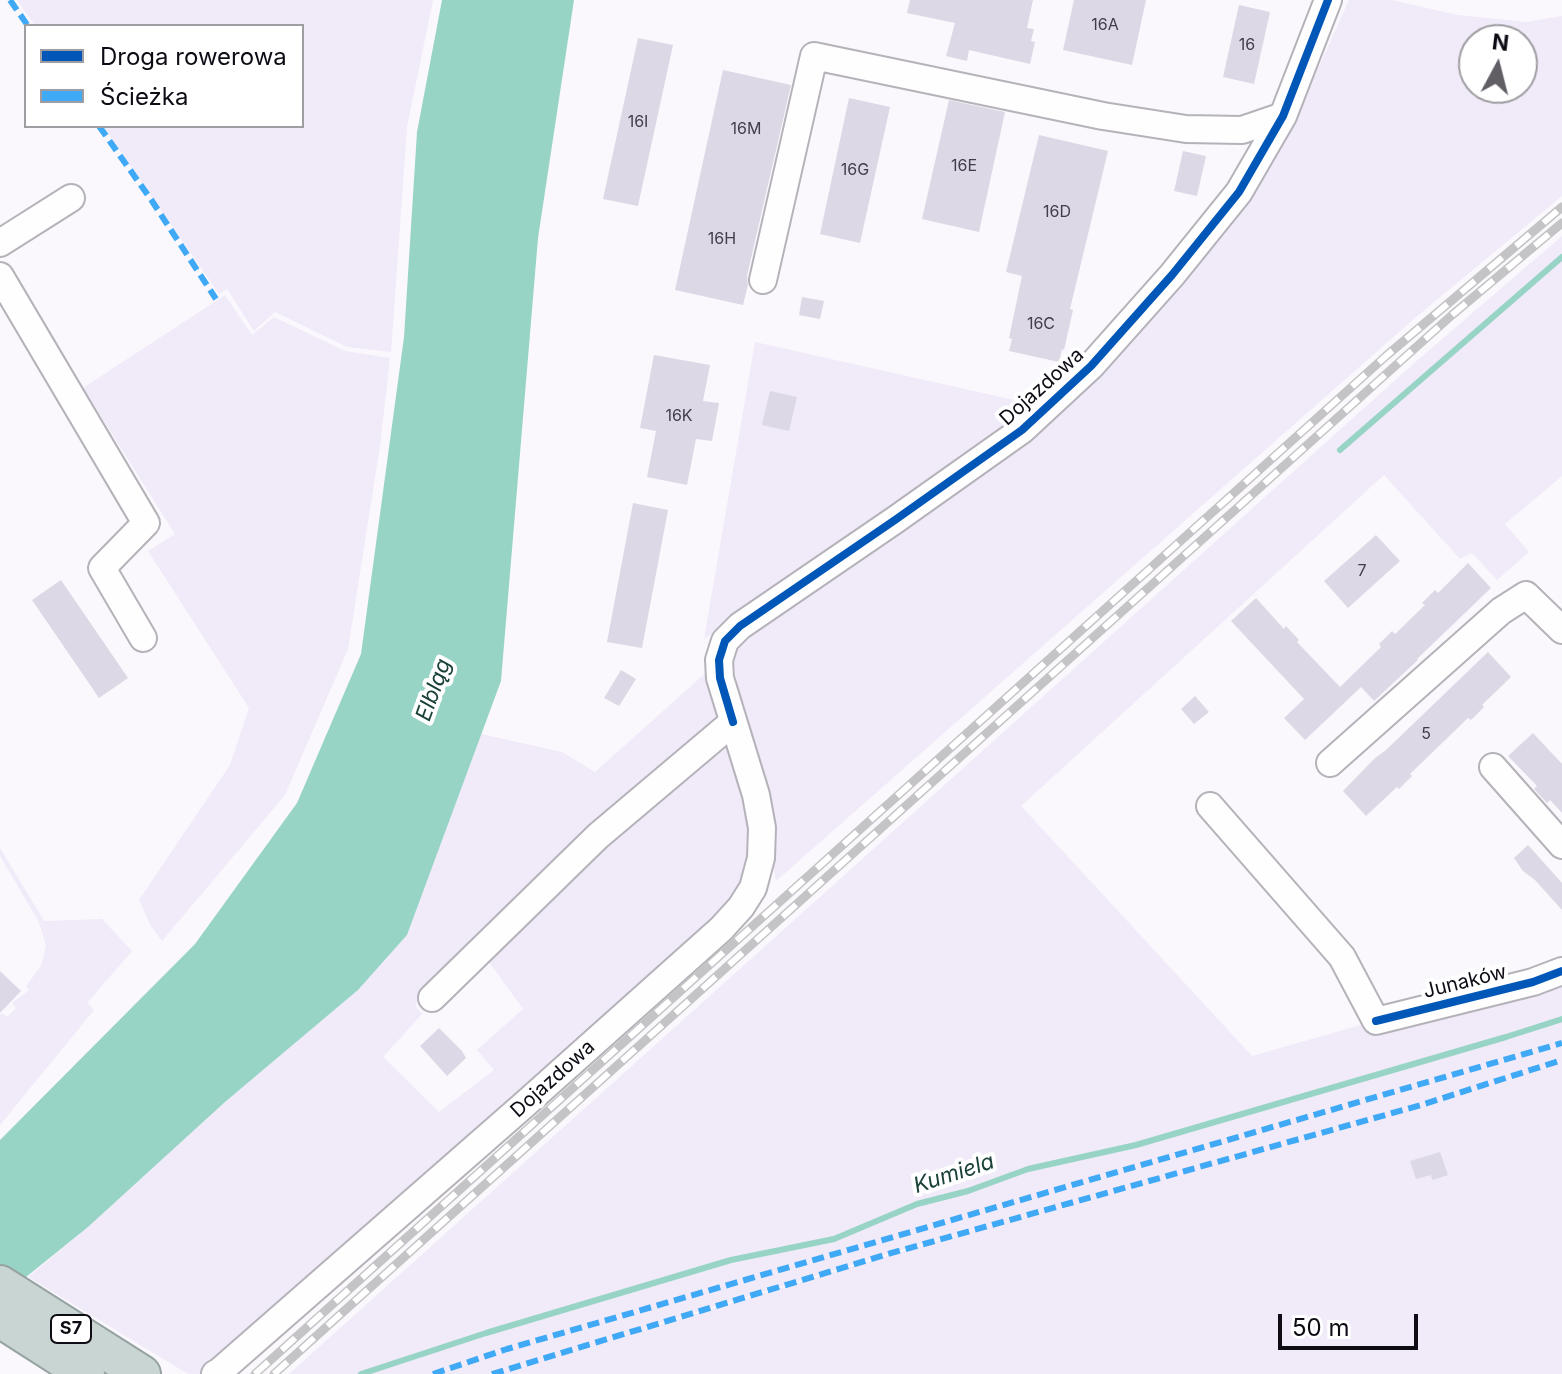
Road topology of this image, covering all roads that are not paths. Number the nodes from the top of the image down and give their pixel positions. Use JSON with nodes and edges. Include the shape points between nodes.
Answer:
{"nodes":[{"id":1,"x":1328,"y":0,"type":"edge"},
{"id":2,"x":1283,"y":116,"type":"junction"},
{"id":3,"x":71,"y":198,"type":"dead end"},
{"id":4,"x":0,"y":243,"type":"edge"},
{"id":5,"x":0,"y":276,"type":"edge"},
{"id":6,"x":763,"y":280,"type":"dead end"},
{"id":7,"x":1562,"y":630,"type":"edge"},
{"id":8,"x":143,"y":638,"type":"dead end"},
{"id":9,"x":733,"y":722,"type":"junction"},
{"id":10,"x":1330,"y":763,"type":"dead end"},
{"id":11,"x":1493,"y":767,"type":"dead end"},
{"id":12,"x":1210,"y":806,"type":"dead end"},
{"id":13,"x":1562,"y":845,"type":"edge"},
{"id":14,"x":1562,"y":971,"type":"edge"},
{"id":15,"x":432,"y":998,"type":"dead end"},
{"id":16,"x":0,"y":1284,"type":"edge"},
{"id":17,"x":0,"y":1319,"type":"edge"},
{"id":18,"x":86,"y":1374,"type":"edge"},
{"id":19,"x":142,"y":1374,"type":"edge"},
{"id":20,"x":215,"y":1374,"type":"edge"}],
"edges":[{"from":1,"to":2,"type":"street","name":"Dojazdowa"},
{"from":2,"to":6,"type":"street","via":[[1242,130],[1186,129],[814,56]]},
{"from":2,"to":9,"type":"street","name":"Dojazdowa","via":[[1239,192],[1172,275],[1049,407],[725,641],[720,678]]},
{"from":3,"to":4,"type":"street"},
{"from":5,"to":8,"type":"street","via":[[146,523],[102,568]]},
{"from":7,"to":10,"type":"street","via":[[1526,595],[1501,611]]},
{"from":9,"to":15,"type":"street","via":[[598,836]]},
{"from":9,"to":20,"type":"street","name":"Dojazdowa","via":[[762,828],[761,858],[741,907]]},
{"from":11,"to":13,"type":"street"},
{"from":12,"to":14,"type":"street","name":"Junaków","via":[[1342,957],[1376,1021]]},
{"from":16,"to":19,"type":"highway","number":"S7"},
{"from":17,"to":18,"type":"highway","number":"S7"}]}
